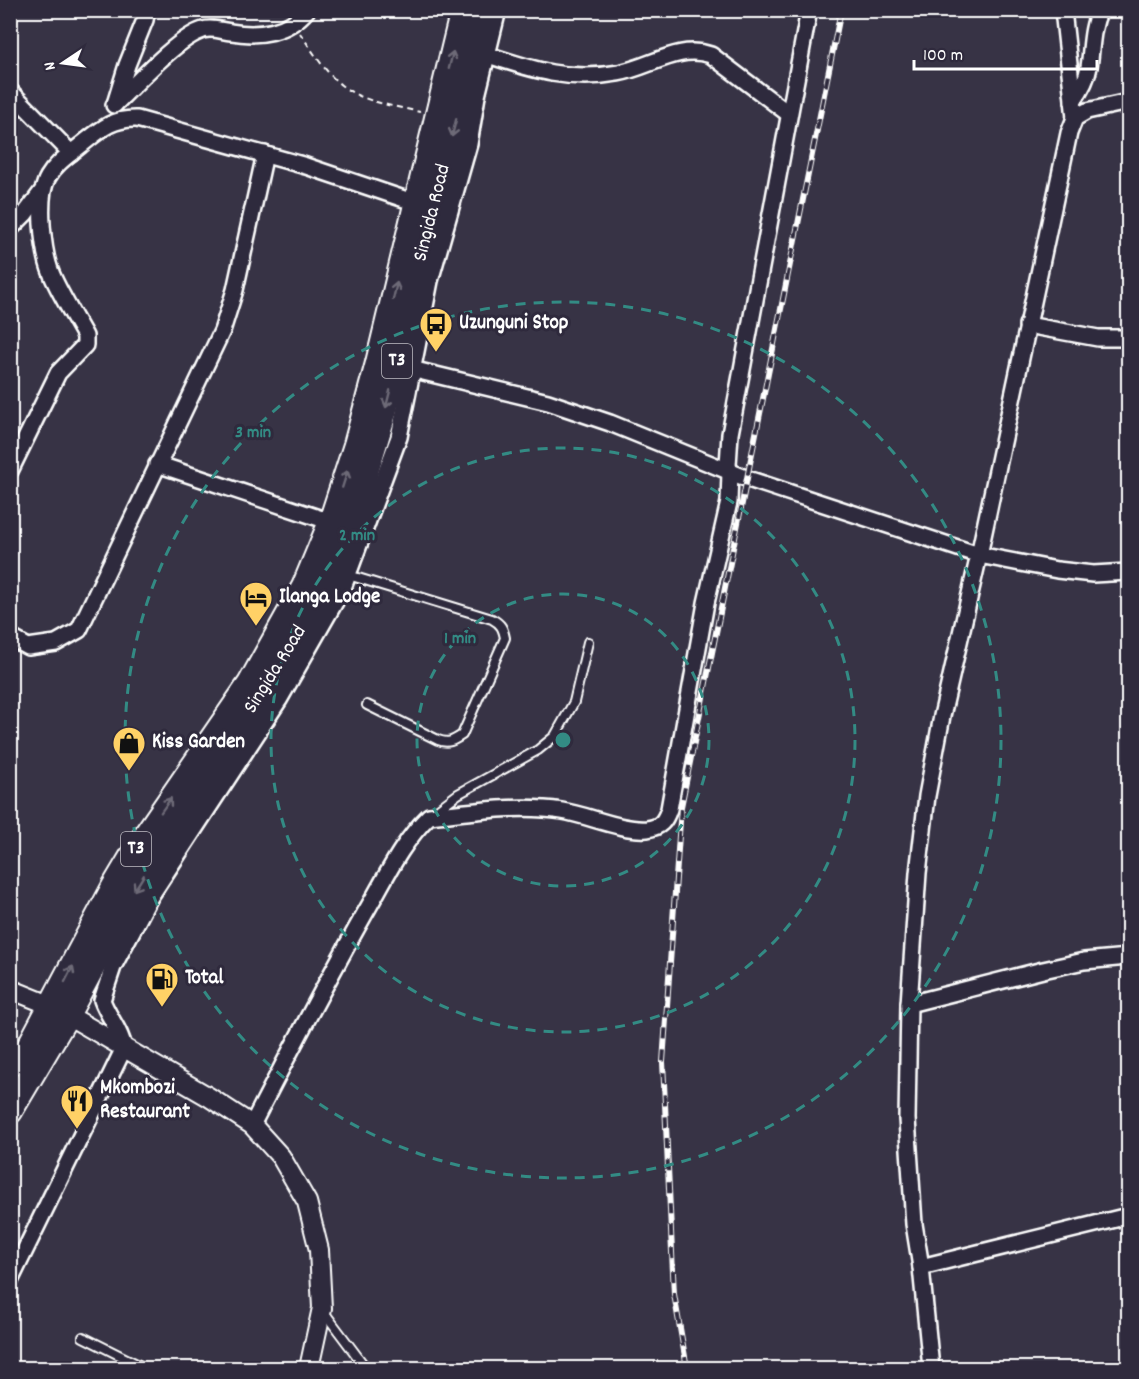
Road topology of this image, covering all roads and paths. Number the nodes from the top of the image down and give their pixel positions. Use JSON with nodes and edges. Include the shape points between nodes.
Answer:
{"nodes":[{"id":1,"x":147,"y":10,"type":"edge"},
{"id":2,"x":307,"y":10,"type":"edge"},
{"id":3,"x":463,"y":10,"type":"edge"},
{"id":4,"x":484,"y":10,"type":"edge"},
{"id":5,"x":498,"y":10,"type":"edge"},
{"id":6,"x":809,"y":10,"type":"edge"},
{"id":7,"x":1063,"y":10,"type":"edge"},
{"id":8,"x":1100,"y":10,"type":"edge"},
{"id":9,"x":292,"y":22,"type":"junction"},
{"id":10,"x":488,"y":55,"type":"junction"},
{"id":11,"x":10,"y":91,"type":"edge"},
{"id":12,"x":1073,"y":101,"type":"junction"},
{"id":13,"x":1128,"y":102,"type":"edge"},
{"id":14,"x":114,"y":105,"type":"junction"},
{"id":15,"x":789,"y":114,"type":"junction"},
{"id":16,"x":437,"y":117,"type":"junction"},
{"id":17,"x":1075,"y":118,"type":"junction"},
{"id":18,"x":106,"y":126,"type":"junction"},
{"id":19,"x":71,"y":153,"type":"junction"},
{"id":20,"x":265,"y":154,"type":"junction"},
{"id":21,"x":44,"y":188,"type":"junction"},
{"id":22,"x":416,"y":203,"type":"junction"},
{"id":23,"x":10,"y":230,"type":"edge"},
{"id":24,"x":1028,"y":325,"type":"junction"},
{"id":25,"x":1128,"y":338,"type":"edge"},
{"id":26,"x":411,"y":369,"type":"junction"},
{"id":27,"x":157,"y":464,"type":"junction"},
{"id":28,"x":10,"y":471,"type":"edge"},
{"id":29,"x":730,"y":472,"type":"junction"},
{"id":30,"x":332,"y":522,"type":"junction"},
{"id":31,"x":979,"y":555,"type":"junction"},
{"id":32,"x":1128,"y":572,"type":"edge"},
{"id":33,"x":340,"y":573,"type":"junction"},
{"id":34,"x":10,"y":637,"type":"edge"},
{"id":35,"x":588,"y":642,"type":"dead end"},
{"id":36,"x":367,"y":705,"type":"dead end"},
{"id":37,"x":429,"y":816,"type":"junction"},
{"id":38,"x":1128,"y":957,"type":"edge"},
{"id":39,"x":10,"y":989,"type":"edge"},
{"id":40,"x":909,"y":1004,"type":"junction"},
{"id":41,"x":60,"y":1010,"type":"junction"},
{"id":42,"x":124,"y":1048,"type":"junction"},
{"id":43,"x":10,"y":1080,"type":"edge"},
{"id":44,"x":10,"y":1111,"type":"edge"},
{"id":45,"x":252,"y":1125,"type":"junction"},
{"id":46,"x":1128,"y":1216,"type":"edge"},
{"id":47,"x":921,"y":1267,"type":"junction"},
{"id":48,"x":10,"y":1281,"type":"edge"},
{"id":49,"x":322,"y":1308,"type":"junction"},
{"id":50,"x":83,"y":1337,"type":"dead end"},
{"id":51,"x":145,"y":1368,"type":"edge"},
{"id":52,"x":309,"y":1368,"type":"edge"},
{"id":53,"x":366,"y":1368,"type":"edge"},
{"id":54,"x":931,"y":1368,"type":"edge"}],
"edges":[{"from":1,"to":14,"type":"street"},
{"from":2,"to":9,"type":"street"},
{"from":16,"to":3,"type":"highway","name":"Singida Road","number":"T3","one_way":true},
{"from":4,"to":33,"type":"highway","name":"Singida Road","number":"T3","one_way":true},
{"from":5,"to":10,"type":"street"},
{"from":6,"to":15,"type":"street"},
{"from":7,"to":12,"type":"street"},
{"from":8,"to":12,"type":"street","via":[[1089,69]]},
{"from":9,"to":14,"type":"street","via":[[261,35],[203,30],[171,51]]},
{"from":9,"to":16,"type":"path","via":[[341,85],[379,102]]},
{"from":10,"to":15,"type":"street","via":[[563,76],[618,73],[684,52],[700,52],[711,55]]},
{"from":10,"to":26,"type":"street"},
{"from":11,"to":19,"type":"street"},
{"from":12,"to":17,"type":"street"},
{"from":13,"to":17,"type":"street","via":[[1087,111]]},
{"from":14,"to":18,"type":"street"},
{"from":15,"to":29,"type":"street","via":[[730,434]]},
{"from":16,"to":22,"type":"highway","name":"Singida Road","number":"T3"},
{"from":17,"to":24,"type":"street"},
{"from":18,"to":19,"type":"street"},
{"from":18,"to":20,"type":"street","via":[[121,119],[137,119]]},
{"from":19,"to":21,"type":"street","via":[[55,167]]},
{"from":20,"to":22,"type":"street"},
{"from":20,"to":27,"type":"street","via":[[222,331]]},
{"from":21,"to":23,"type":"street"},
{"from":21,"to":28,"type":"street","via":[[42,223],[51,274],[85,336],[86,345],[58,373]]},
{"from":30,"to":22,"type":"highway","name":"Singida Road","number":"T3","one_way":true,"via":[[378,363]]},
{"from":24,"to":25,"type":"street","via":[[1098,338]]},
{"from":24,"to":31,"type":"street"},
{"from":26,"to":29,"type":"street","via":[[548,402]]},
{"from":26,"to":33,"type":"street","via":[[399,437]]},
{"from":27,"to":30,"type":"street"},
{"from":27,"to":34,"type":"street","via":[[79,630],[56,643],[28,646]]},
{"from":29,"to":31,"type":"street"},
{"from":29,"to":37,"type":"street","via":[[729,502],[665,820],[659,826],[639,829],[536,808]]},
{"from":41,"to":30,"type":"highway","name":"Singida Road","number":"T3","one_way":true,"via":[[114,887],[139,844],[250,684],[304,586]]},
{"from":31,"to":32,"type":"street","via":[[1057,570]]},
{"from":31,"to":40,"type":"street","via":[[927,796]]},
{"from":33,"to":36,"type":"lane","via":[[492,619],[504,629],[505,638],[462,735],[453,741],[438,740]]},
{"from":33,"to":41,"type":"highway","name":"Singida Road","number":"T3","one_way":true},
{"from":33,"to":42,"type":"street","via":[[343,588],[306,656],[150,897],[113,968],[102,1000],[122,1035]]},
{"from":35,"to":37,"type":"lane","via":[[574,702],[555,736],[538,750],[458,794]]},
{"from":37,"to":45,"type":"street","via":[[390,870],[323,987]]},
{"from":38,"to":40,"type":"street","via":[[1053,967]]},
{"from":39,"to":41,"type":"street"},
{"from":40,"to":47,"type":"street","via":[[910,1177]]},
{"from":41,"to":42,"type":"street"},
{"from":41,"to":43,"type":"highway","name":"Singida Road","number":"T3"},
{"from":41,"to":44,"type":"highway","name":"Singida Road","number":"T3"},
{"from":42,"to":45,"type":"street"},
{"from":42,"to":48,"type":"street"},
{"from":45,"to":49,"type":"street","via":[[281,1157],[308,1202],[319,1250]]},
{"from":46,"to":47,"type":"street"},
{"from":47,"to":54,"type":"street"},
{"from":49,"to":52,"type":"street"},
{"from":49,"to":53,"type":"lane"},
{"from":50,"to":51,"type":"lane"}]}
